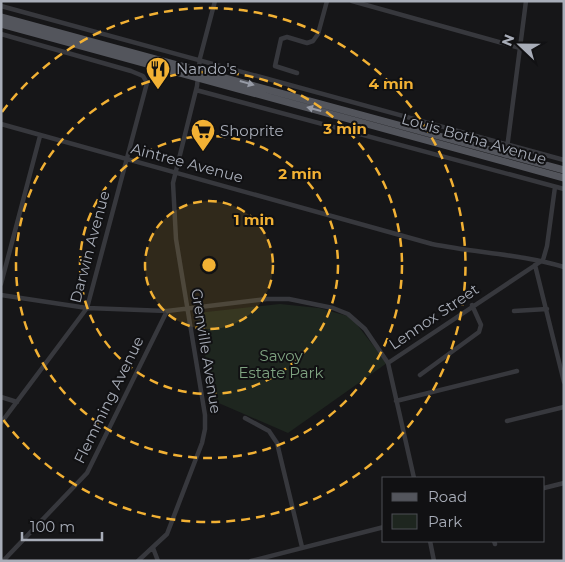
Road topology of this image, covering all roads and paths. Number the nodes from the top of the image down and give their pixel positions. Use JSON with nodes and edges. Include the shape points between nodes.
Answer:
{"nodes":[{"id":1,"x":215,"y":1,"type":"edge"},
{"id":2,"x":327,"y":1,"type":"edge"},
{"id":3,"x":352,"y":1,"type":"edge"},
{"id":4,"x":526,"y":1,"type":"edge"},
{"id":5,"x":1,"y":6,"type":"edge"},
{"id":6,"x":1,"y":17,"type":"edge"},
{"id":7,"x":1,"y":24,"type":"edge"},
{"id":8,"x":94,"y":31,"type":"junction"},
{"id":9,"x":1,"y":34,"type":"edge"},
{"id":10,"x":91,"y":41,"type":"junction"},
{"id":11,"x":82,"y":45,"type":"junction"},
{"id":12,"x":520,"y":48,"type":"junction"},
{"id":13,"x":79,"y":55,"type":"junction"},
{"id":14,"x":200,"y":58,"type":"junction"},
{"id":15,"x":135,"y":60,"type":"junction"},
{"id":16,"x":200,"y":70,"type":"junction"},
{"id":17,"x":131,"y":71,"type":"junction"},
{"id":18,"x":297,"y":73,"type":"dead end"},
{"id":19,"x":198,"y":78,"type":"junction"},
{"id":20,"x":196,"y":90,"type":"junction"},
{"id":21,"x":1,"y":124,"type":"edge"},
{"id":22,"x":40,"y":136,"type":"junction"},
{"id":23,"x":508,"y":145,"type":"junction"},
{"id":24,"x":507,"y":154,"type":"junction"},
{"id":25,"x":127,"y":159,"type":"junction"},
{"id":26,"x":564,"y":160,"type":"edge"},
{"id":27,"x":505,"y":162,"type":"junction"},
{"id":28,"x":564,"y":170,"type":"edge"},
{"id":29,"x":174,"y":172,"type":"junction"},
{"id":30,"x":564,"y":178,"type":"edge"},
{"id":31,"x":555,"y":187,"type":"junction"},
{"id":32,"x":564,"y":189,"type":"edge"},
{"id":33,"x":543,"y":260,"type":"junction"},
{"id":34,"x":535,"y":265,"type":"junction"},
{"id":35,"x":564,"y":267,"type":"edge"},
{"id":36,"x":1,"y":284,"type":"edge"},
{"id":37,"x":1,"y":295,"type":"edge"},
{"id":38,"x":472,"y":305,"type":"junction"},
{"id":39,"x":87,"y":308,"type":"junction"},
{"id":40,"x":186,"y":309,"type":"junction"},
{"id":41,"x":547,"y":309,"type":"junction"},
{"id":42,"x":167,"y":311,"type":"junction"},
{"id":43,"x":514,"y":312,"type":"dead end"},
{"id":44,"x":388,"y":362,"type":"junction"},
{"id":45,"x":516,"y":371,"type":"dead end"},
{"id":46,"x":420,"y":375,"type":"dead end"},
{"id":47,"x":564,"y":382,"type":"edge"},
{"id":48,"x":1,"y":397,"type":"edge"},
{"id":49,"x":396,"y":400,"type":"junction"},
{"id":50,"x":17,"y":402,"type":"junction"},
{"id":51,"x":564,"y":407,"type":"edge"},
{"id":52,"x":245,"y":418,"type":"dead end"},
{"id":53,"x":507,"y":421,"type":"dead end"},
{"id":54,"x":1,"y":423,"type":"edge"},
{"id":55,"x":414,"y":477,"type":"edge"},
{"id":56,"x":564,"y":484,"type":"edge"},
{"id":57,"x":545,"y":488,"type":"edge"},
{"id":58,"x":382,"y":527,"type":"edge"},
{"id":59,"x":430,"y":542,"type":"edge"},
{"id":60,"x":302,"y":547,"type":"junction"},
{"id":61,"x":153,"y":548,"type":"junction"},
{"id":62,"x":3,"y":561,"type":"edge"},
{"id":63,"x":138,"y":561,"type":"edge"},
{"id":64,"x":158,"y":561,"type":"edge"},
{"id":65,"x":251,"y":561,"type":"edge"},
{"id":66,"x":434,"y":561,"type":"edge"}],
"edges":[{"from":1,"to":14,"type":"street","name":"Grenville Avenue"},
{"from":2,"to":18,"type":"street","via":[[313,41],[281,39],[275,66]]},
{"from":3,"to":12,"type":"street"},
{"from":4,"to":12,"type":"street"},
{"from":5,"to":8,"type":"street","name":"Louis Botha Avenue"},
{"from":6,"to":10,"type":"main road","name":"Louis Botha Avenue"},
{"from":7,"to":11,"type":"main road","name":"Louis Botha Avenue"},
{"from":8,"to":10,"type":"street"},
{"from":8,"to":14,"type":"street","name":"Louis Botha Avenue"},
{"from":9,"to":13,"type":"street"},
{"from":10,"to":16,"type":"main road","name":"Louis Botha Avenue"},
{"from":11,"to":13,"type":"street"},
{"from":11,"to":15,"type":"main road","name":"Louis Botha Avenue"},
{"from":12,"to":23,"type":"street"},
{"from":13,"to":17,"type":"street"},
{"from":14,"to":16,"type":"street","name":"Grenville Avenue"},
{"from":14,"to":23,"type":"street","name":"Louis Botha Avenue"},
{"from":15,"to":17,"type":"street"},
{"from":15,"to":19,"type":"main road","name":"Louis Botha Avenue"},
{"from":16,"to":19,"type":"street","name":"Grenville Avenue"},
{"from":16,"to":24,"type":"main road","name":"Louis Botha Avenue","one_way":true},
{"from":17,"to":25,"type":"street","name":"Darwin Avenue","via":[[142,76],[147,83]]},
{"from":19,"to":20,"type":"street","name":"Grenville Avenue"},
{"from":27,"to":19,"type":"main road","name":"Louis Botha Avenue","one_way":true},
{"from":20,"to":29,"type":"street","name":"Grenville Avenue"},
{"from":20,"to":31,"type":"street","name":"Louis Botha Avenue"},
{"from":21,"to":22,"type":"street","name":"Aintree Avenue"},
{"from":22,"to":25,"type":"street","name":"Aintree Avenue"},
{"from":22,"to":36,"type":"street"},
{"from":23,"to":24,"type":"street"},
{"from":23,"to":26,"type":"street","name":"Louis Botha Avenue"},
{"from":24,"to":27,"type":"street"},
{"from":24,"to":28,"type":"main road","name":"Louis Botha Avenue"},
{"from":25,"to":29,"type":"street","name":"Aintree Avenue"},
{"from":25,"to":39,"type":"street","name":"Darwin Avenue"},
{"from":27,"to":30,"type":"main road","name":"Louis Botha Avenue"},
{"from":29,"to":33,"type":"street","name":"Aintree Avenue","via":[[432,244]]},
{"from":29,"to":40,"type":"street","name":"Grenville Avenue","via":[[174,222]]},
{"from":31,"to":32,"type":"street","name":"Louis Botha Avenue"},
{"from":31,"to":33,"type":"street"},
{"from":33,"to":34,"type":"street","name":"Lennox Street"},
{"from":33,"to":35,"type":"street","name":"Aintree Avenue"},
{"from":34,"to":38,"type":"street","name":"Lennox Street"},
{"from":34,"to":41,"type":"street"},
{"from":37,"to":39,"type":"street"},
{"from":38,"to":44,"type":"street","name":"Lennox Street"},
{"from":38,"to":46,"type":"street","via":[[481,325],[479,332]]},
{"from":39,"to":42,"type":"street"},
{"from":39,"to":50,"type":"street","name":"Darwin Avenue"},
{"from":40,"to":42,"type":"street"},
{"from":40,"to":44,"type":"street","via":[[280,299],[333,308],[359,321]]},
{"from":40,"to":61,"type":"street","name":"Grenville Avenue","via":[[204,406],[205,429],[169,530]]},
{"from":41,"to":43,"type":"street"},
{"from":41,"to":47,"type":"street"},
{"from":42,"to":62,"type":"street","name":"Flemming Avenue","via":[[87,473]]},
{"from":44,"to":49,"type":"street","name":"Lennox Street"},
{"from":45,"to":49,"type":"street"},
{"from":48,"to":50,"type":"street"},
{"from":49,"to":55,"type":"street","name":"Lennox Street"},
{"from":50,"to":54,"type":"street","name":"Darwin Avenue"},
{"from":51,"to":53,"type":"street"},
{"from":52,"to":60,"type":"street","via":[[269,431],[277,443]]},
{"from":56,"to":57,"type":"street"},
{"from":58,"to":60,"type":"street"},
{"from":59,"to":66,"type":"street"},
{"from":60,"to":65,"type":"street"},
{"from":61,"to":63,"type":"street","name":"Grenville Avenue"},
{"from":61,"to":64,"type":"street"}]}
